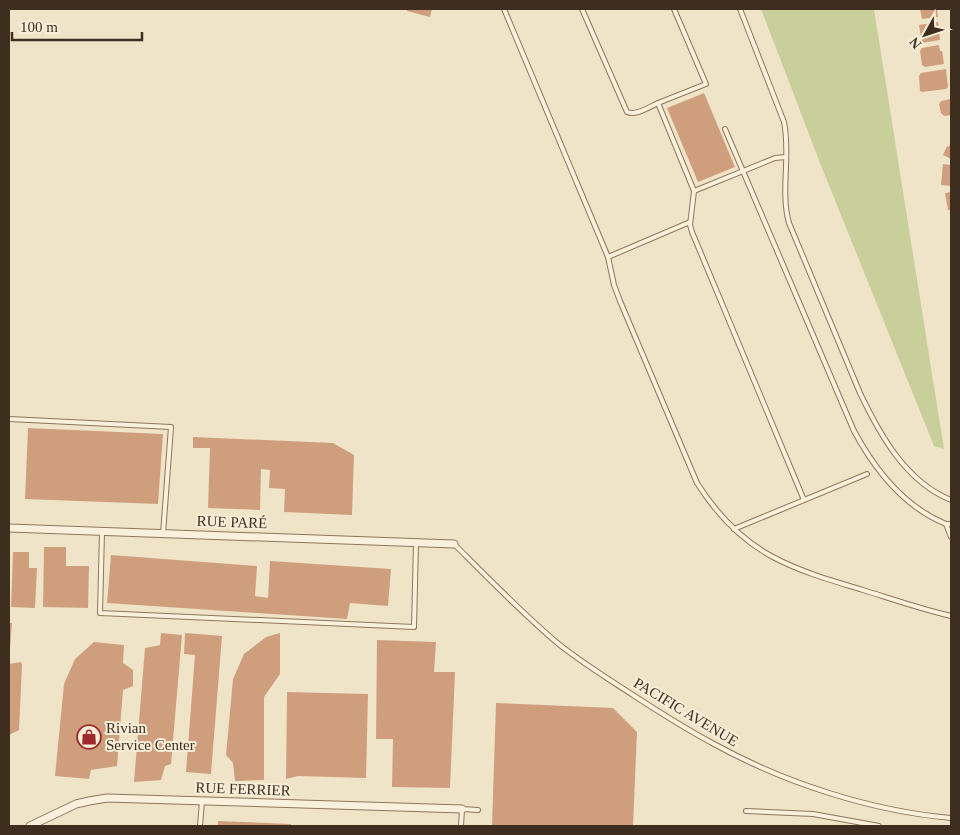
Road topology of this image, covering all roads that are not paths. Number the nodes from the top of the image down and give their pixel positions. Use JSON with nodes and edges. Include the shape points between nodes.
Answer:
{"nodes":[{"id":1,"x":504,"y":9,"type":"edge"},
{"id":2,"x":582,"y":9,"type":"edge"},
{"id":3,"x":674,"y":9,"type":"edge"},
{"id":4,"x":740,"y":9,"type":"edge"},
{"id":5,"x":658,"y":103,"type":"junction"},
{"id":6,"x":725,"y":129,"type":"dead end"},
{"id":7,"x":786,"y":157,"type":"junction"},
{"id":8,"x":743,"y":172,"type":"junction"},
{"id":9,"x":694,"y":191,"type":"junction"},
{"id":10,"x":690,"y":222,"type":"junction"},
{"id":11,"x":608,"y":256,"type":"junction"},
{"id":12,"x":9,"y":419,"type":"edge"},
{"id":13,"x":867,"y":474,"type":"dead end"},
{"id":14,"x":804,"y":500,"type":"junction"},
{"id":15,"x":951,"y":500,"type":"edge"},
{"id":16,"x":946,"y":524,"type":"junction"},
{"id":17,"x":951,"y":524,"type":"edge"},
{"id":18,"x":9,"y":528,"type":"edge"},
{"id":19,"x":734,"y":529,"type":"junction"},
{"id":20,"x":102,"y":532,"type":"junction"},
{"id":21,"x":163,"y":534,"type":"junction"},
{"id":22,"x":951,"y":537,"type":"edge"},
{"id":23,"x":416,"y":543,"type":"junction"},
{"id":24,"x":454,"y":544,"type":"joint"},
{"id":25,"x":951,"y":616,"type":"edge"},
{"id":26,"x":202,"y":801,"type":"junction"},
{"id":27,"x":462,"y":809,"type":"junction"},
{"id":28,"x":478,"y":810,"type":"dead end"},
{"id":29,"x":746,"y":811,"type":"dead end"},
{"id":30,"x":951,"y":818,"type":"edge"},
{"id":31,"x":30,"y":826,"type":"edge"},
{"id":32,"x":200,"y":826,"type":"edge"},
{"id":33,"x":461,"y":826,"type":"edge"},
{"id":34,"x":879,"y":826,"type":"edge"}],
"edges":[{"from":1,"to":11,"type":"lane"},
{"from":2,"to":5,"type":"lane","via":[[628,114]]},
{"from":3,"to":5,"type":"lane","via":[[706,84]]},
{"from":4,"to":7,"type":"lane","via":[[784,122]]},
{"from":5,"to":9,"type":"lane"},
{"from":6,"to":8,"type":"lane"},
{"from":7,"to":8,"type":"lane","via":[[775,158]]},
{"from":7,"to":15,"type":"lane","via":[[789,223],[867,408],[905,466],[926,487]]},
{"from":8,"to":9,"type":"lane"},
{"from":8,"to":16,"type":"lane","via":[[863,447],[882,476],[904,498],[927,516]]},
{"from":9,"to":10,"type":"lane"},
{"from":10,"to":11,"type":"lane"},
{"from":10,"to":14,"type":"lane"},
{"from":11,"to":19,"type":"lane","via":[[614,285],[697,483],[709,502]]},
{"from":12,"to":21,"type":"lane","via":[[171,426]]},
{"from":13,"to":14,"type":"lane"},
{"from":14,"to":19,"type":"lane"},
{"from":16,"to":17,"type":"lane"},
{"from":16,"to":22,"type":"lane"},
{"from":18,"to":20,"type":"street","name":"RUE PARÉ"},
{"from":19,"to":25,"type":"lane","via":[[788,564]]},
{"from":20,"to":21,"type":"street","name":"RUE PARÉ"},
{"from":20,"to":23,"type":"lane","via":[[100,613],[414,627]]},
{"from":21,"to":23,"type":"street","name":"RUE PARÉ"},
{"from":23,"to":24,"type":"street","name":"RUE PARÉ"},
{"from":24,"to":30,"type":"lane","name":"PACIFIC AVENUE","via":[[556,641],[587,665],[716,745],[774,773],[846,799]]},
{"from":26,"to":27,"type":"street","name":"RUE FERRIER"},
{"from":26,"to":31,"type":"street","name":"RUE FERRIER","via":[[107,798],[71,806]]},
{"from":26,"to":32,"type":"lane"},
{"from":27,"to":28,"type":"lane"},
{"from":27,"to":33,"type":"lane"},
{"from":29,"to":34,"type":"lane","via":[[813,814]]}]}
